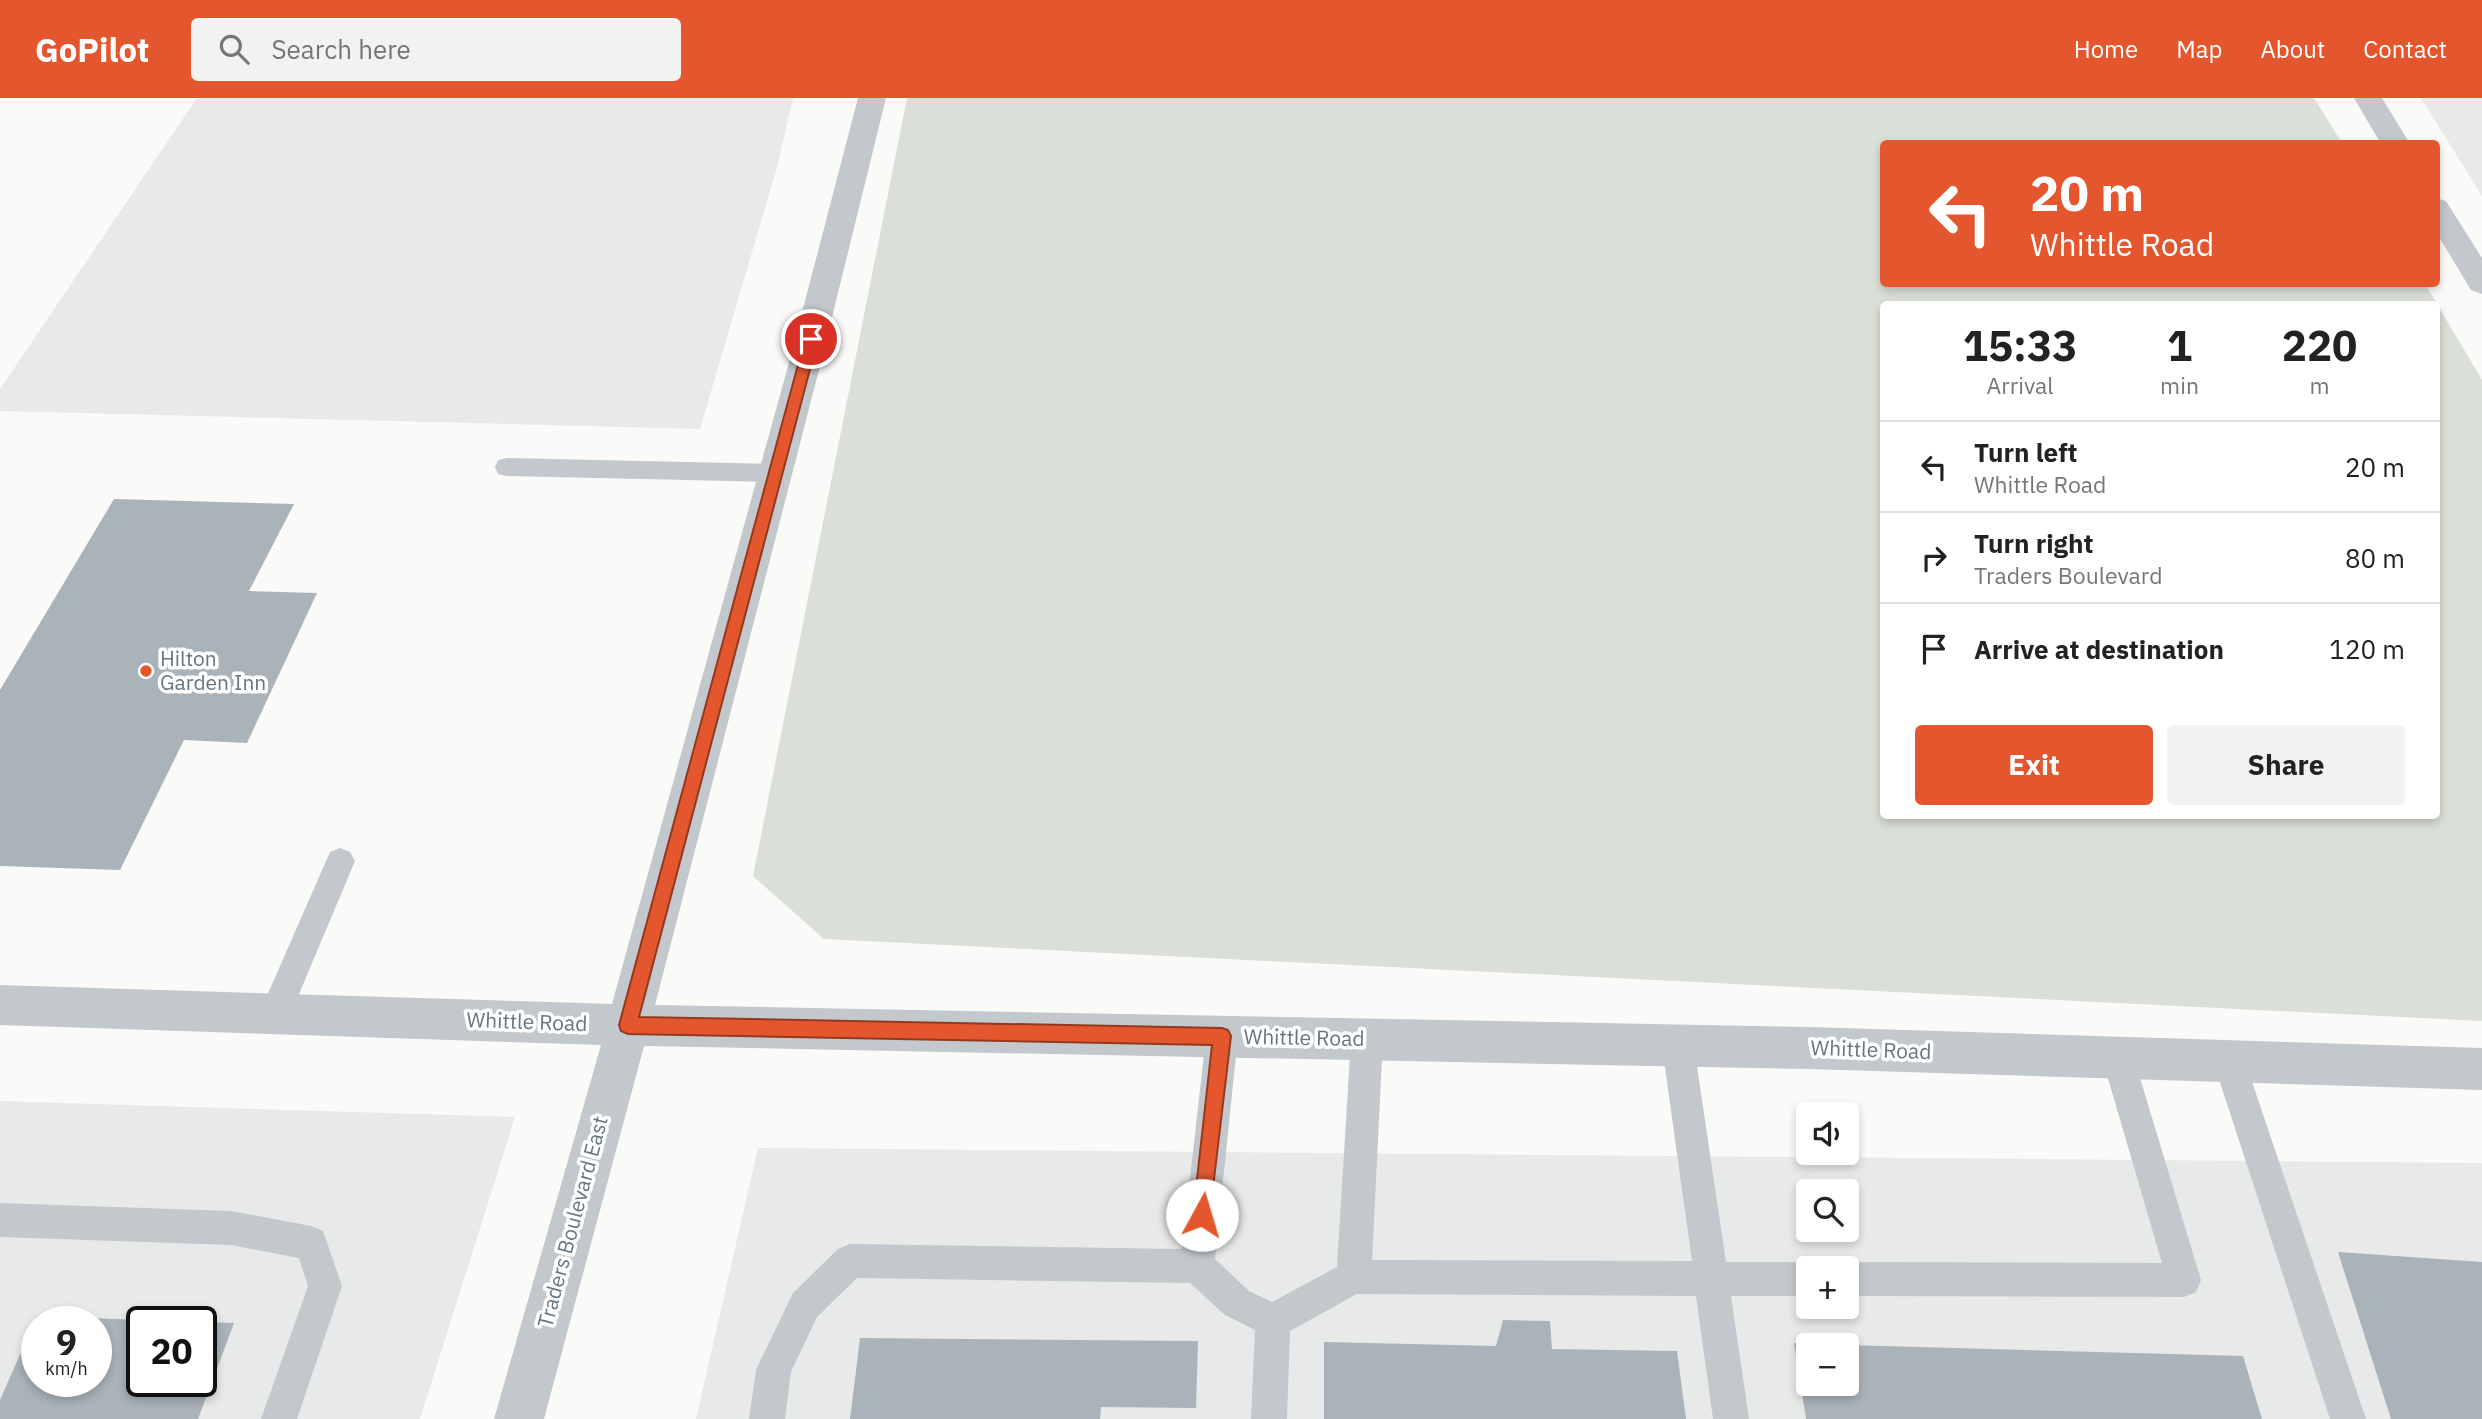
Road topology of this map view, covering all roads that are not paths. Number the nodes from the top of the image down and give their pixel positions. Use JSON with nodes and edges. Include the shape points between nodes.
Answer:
{"nodes":[{"id":1,"x":872,"y":98,"type":"edge"},
{"id":2,"x":2368,"y":98,"type":"edge"},
{"id":3,"x":2394,"y":140,"type":"edge"},
{"id":4,"x":2440,"y":215,"type":"edge"},
{"id":5,"x":2482,"y":283,"type":"edge"},
{"id":6,"x":507,"y":467,"type":"dead end"},
{"id":7,"x":775,"y":473,"type":"junction"},
{"id":8,"x":340,"y":861,"type":"dead end"},
{"id":9,"x":0,"y":1006,"type":"edge"},
{"id":10,"x":275,"y":1014,"type":"junction"},
{"id":11,"x":628,"y":1025,"type":"junction"},
{"id":12,"x":1222,"y":1036,"type":"junction"},
{"id":13,"x":1367,"y":1039,"type":"junction"},
{"id":14,"x":1678,"y":1046,"type":"junction"},
{"id":15,"x":2118,"y":1058,"type":"junction"},
{"id":16,"x":2229,"y":1061,"type":"junction"},
{"id":17,"x":2482,"y":1069,"type":"edge"},
{"id":18,"x":0,"y":1220,"type":"edge"},
{"id":19,"x":1197,"y":1266,"type":"junction"},
{"id":20,"x":1354,"y":1277,"type":"junction"},
{"id":21,"x":1710,"y":1278,"type":"junction"},
{"id":22,"x":1796,"y":1279,"type":"edge"},
{"id":23,"x":1859,"y":1279,"type":"edge"},
{"id":24,"x":1273,"y":1321,"type":"junction"},
{"id":25,"x":279,"y":1419,"type":"edge"},
{"id":26,"x":519,"y":1419,"type":"edge"},
{"id":27,"x":767,"y":1419,"type":"edge"},
{"id":28,"x":1269,"y":1419,"type":"edge"},
{"id":29,"x":1731,"y":1419,"type":"edge"},
{"id":30,"x":2348,"y":1419,"type":"edge"}],
"edges":[{"from":1,"to":7,"type":"street","name":"Traders Boulevard East"},
{"from":2,"to":3,"type":"street"},
{"from":4,"to":5,"type":"street"},
{"from":6,"to":7,"type":"lane"},
{"from":7,"to":11,"type":"street","name":"Traders Boulevard East"},
{"from":8,"to":10,"type":"lane"},
{"from":9,"to":10,"type":"street","name":"Whittle Road"},
{"from":10,"to":11,"type":"street","name":"Whittle Road"},
{"from":11,"to":12,"type":"street","name":"Whittle Road"},
{"from":11,"to":26,"type":"street","name":"Traders Boulevard East"},
{"from":12,"to":13,"type":"street","name":"Whittle Road"},
{"from":12,"to":19,"type":"lane"},
{"from":13,"to":14,"type":"street","name":"Whittle Road"},
{"from":13,"to":20,"type":"lane"},
{"from":14,"to":15,"type":"street","name":"Whittle Road"},
{"from":14,"to":21,"type":"lane"},
{"from":15,"to":16,"type":"street","name":"Whittle Road"},
{"from":15,"to":23,"type":"lane","via":[[2184,1280]]},
{"from":16,"to":17,"type":"street","name":"Whittle Road"},
{"from":16,"to":30,"type":"lane"},
{"from":18,"to":25,"type":"lane","via":[[231,1228],[311,1243],[325,1286]]},
{"from":19,"to":24,"type":"lane","via":[[1237,1303]]},
{"from":19,"to":27,"type":"lane","via":[[850,1261],[805,1305],[774,1370]]},
{"from":20,"to":21,"type":"lane"},
{"from":20,"to":24,"type":"lane"},
{"from":21,"to":22,"type":"lane"},
{"from":21,"to":29,"type":"lane"},
{"from":24,"to":28,"type":"lane"}]}
